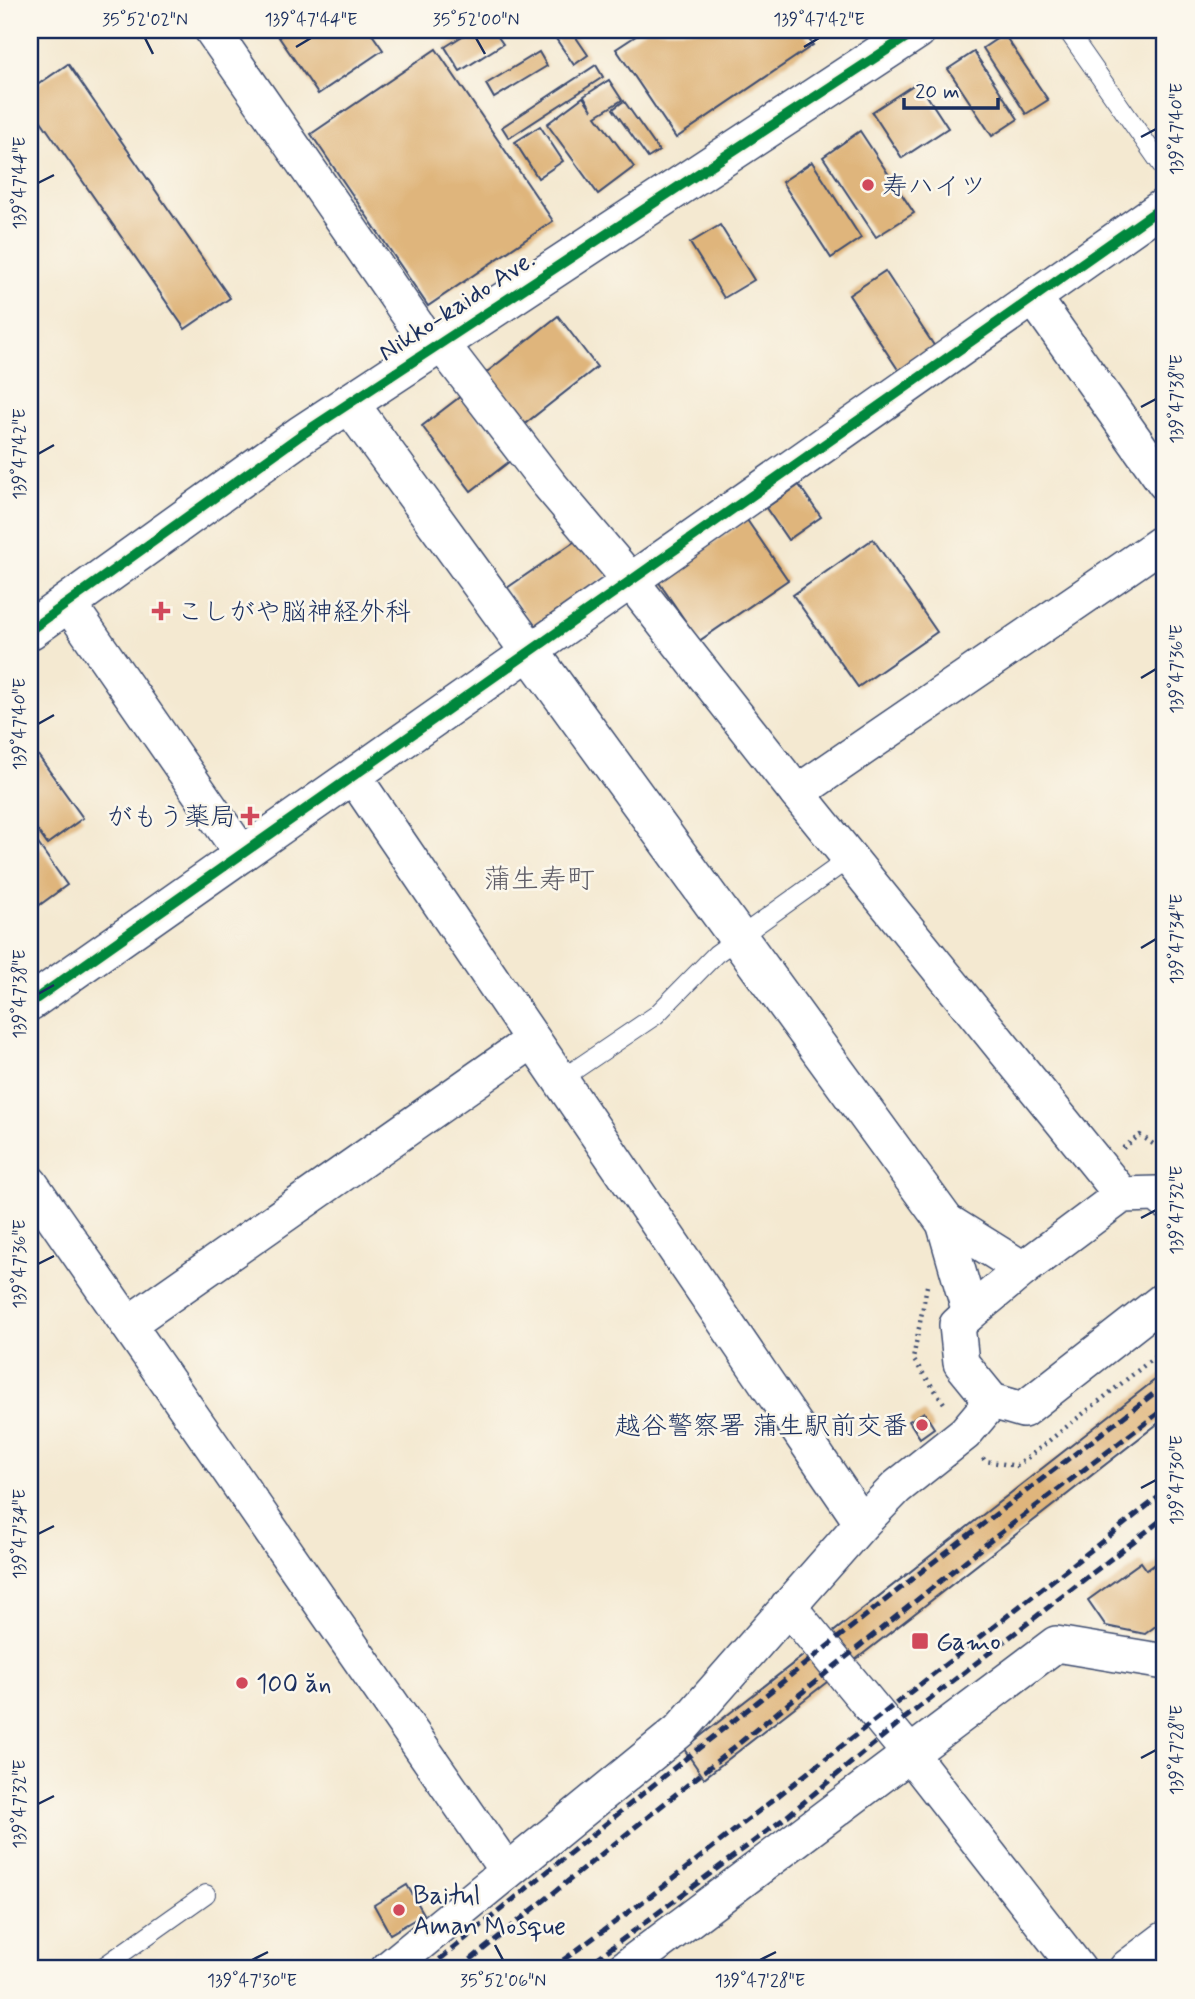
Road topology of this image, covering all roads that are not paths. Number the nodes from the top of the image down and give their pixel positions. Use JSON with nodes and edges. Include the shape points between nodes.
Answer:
{"nodes":[{"id":1,"x":212,"y":30,"type":"edge"},
{"id":2,"x":917,"y":30,"type":"edge"},
{"id":3,"x":1068,"y":30,"type":"edge"},
{"id":4,"x":1165,"y":170,"type":"edge"},
{"id":5,"x":1165,"y":205,"type":"edge"},
{"id":6,"x":1034,"y":298,"type":"junction"},
{"id":7,"x":436,"y":345,"type":"junction"},
{"id":8,"x":349,"y":403,"type":"junction"},
{"id":9,"x":1165,"y":484,"type":"edge"},
{"id":10,"x":1165,"y":541,"type":"edge"},
{"id":11,"x":630,"y":580,"type":"junction"},
{"id":12,"x":68,"y":604,"type":"junction"},
{"id":13,"x":30,"y":630,"type":"edge"},
{"id":14,"x":529,"y":651,"type":"junction"},
{"id":15,"x":354,"y":778,"type":"junction"},
{"id":16,"x":797,"y":793,"type":"junction"},
{"id":17,"x":242,"y":854,"type":"junction"},
{"id":18,"x":850,"y":858,"type":"junction"},
{"id":19,"x":737,"y":937,"type":"junction"},
{"id":20,"x":30,"y":1003,"type":"edge"},
{"id":21,"x":533,"y":1040,"type":"junction"},
{"id":22,"x":560,"y":1080,"type":"junction"},
{"id":23,"x":30,"y":1183,"type":"edge"},
{"id":24,"x":1162,"y":1191,"type":"edge"},
{"id":25,"x":1122,"y":1195,"type":"junction"},
{"id":26,"x":943,"y":1219,"type":"junction"},
{"id":27,"x":1023,"y":1269,"type":"junction"},
{"id":28,"x":1165,"y":1299,"type":"edge"},
{"id":29,"x":970,"y":1313,"type":"junction"},
{"id":30,"x":128,"y":1324,"type":"junction"},
{"id":31,"x":992,"y":1401,"type":"junction"},
{"id":32,"x":862,"y":1523,"type":"junction"},
{"id":33,"x":788,"y":1606,"type":"junction"},
{"id":34,"x":1165,"y":1662,"type":"edge"},
{"id":35,"x":911,"y":1755,"type":"junction"},
{"id":36,"x":507,"y":1871,"type":"junction"},
{"id":37,"x":206,"y":1894,"type":"dead end"},
{"id":38,"x":1165,"y":1941,"type":"edge"},
{"id":39,"x":100,"y":1969,"type":"edge"},
{"id":40,"x":388,"y":1969,"type":"edge"},
{"id":41,"x":624,"y":1969,"type":"edge"},
{"id":42,"x":1077,"y":1969,"type":"edge"},
{"id":43,"x":1128,"y":1969,"type":"edge"}],
"edges":[{"from":1,"to":7,"type":"street"},
{"from":2,"to":7,"type":"main road","name":"Nikko-kaido Ave."},
{"from":3,"to":4,"type":"lane"},
{"from":5,"to":6,"type":"street"},
{"from":6,"to":9,"type":"street"},
{"from":6,"to":11,"type":"street"},
{"from":7,"to":8,"type":"main road","name":"Nikko-kaido Ave."},
{"from":7,"to":11,"type":"street"},
{"from":8,"to":12,"type":"main road","name":"Nikko-kaido Ave."},
{"from":8,"to":14,"type":"main road"},
{"from":10,"to":16,"type":"street"},
{"from":11,"to":14,"type":"street"},
{"from":11,"to":16,"type":"street"},
{"from":12,"to":13,"type":"main road","name":"Nikko-kaido Ave."},
{"from":12,"to":17,"type":"street"},
{"from":14,"to":15,"type":"street"},
{"from":14,"to":19,"type":"main road"},
{"from":15,"to":17,"type":"street"},
{"from":15,"to":21,"type":"street"},
{"from":16,"to":18,"type":"street"},
{"from":17,"to":20,"type":"street"},
{"from":18,"to":19,"type":"lane"},
{"from":18,"to":25,"type":"street"},
{"from":19,"to":22,"type":"lane","via":[[656,1015]]},
{"from":19,"to":26,"type":"main road"},
{"from":21,"to":22,"type":"street"},
{"from":21,"to":30,"type":"street"},
{"from":22,"to":32,"type":"street"},
{"from":23,"to":30,"type":"street"},
{"from":24,"to":25,"type":"street"},
{"from":25,"to":27,"type":"street"},
{"from":26,"to":27,"type":"street"},
{"from":26,"to":29,"type":"street"},
{"from":27,"to":29,"type":"street"},
{"from":28,"to":31,"type":"street","via":[[1023,1410]]},
{"from":29,"to":31,"type":"street","via":[[957,1325],[961,1363]]},
{"from":30,"to":36,"type":"street"},
{"from":31,"to":32,"type":"street","via":[[965,1433],[897,1486]]},
{"from":32,"to":33,"type":"street"},
{"from":33,"to":35,"type":"street"},
{"from":33,"to":36,"type":"street","via":[[679,1731]]},
{"from":34,"to":35,"type":"street","via":[[1056,1644]]},
{"from":35,"to":41,"type":"street"},
{"from":35,"to":42,"type":"street"},
{"from":36,"to":40,"type":"street"},
{"from":37,"to":39,"type":"lane"},
{"from":38,"to":43,"type":"main road"}]}
